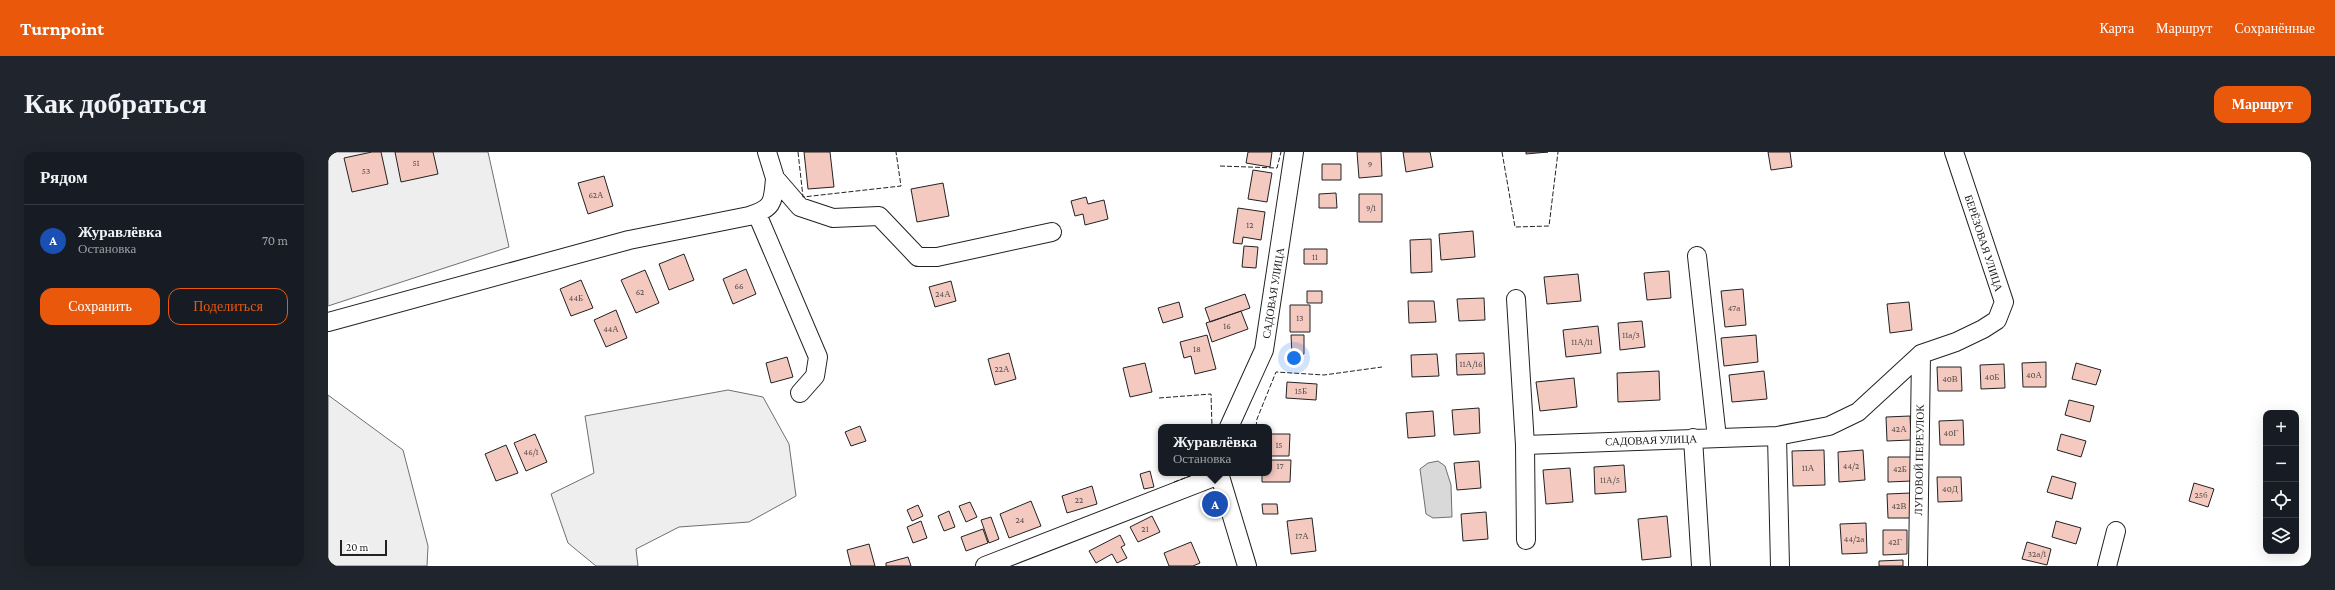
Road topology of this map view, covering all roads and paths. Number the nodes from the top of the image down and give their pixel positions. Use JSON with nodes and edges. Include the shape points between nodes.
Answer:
{"nodes":[{"id":1,"x":767,"y":152,"type":"edge"},
{"id":2,"x":1294,"y":152,"type":"edge"},
{"id":3,"x":1954,"y":152,"type":"edge"},
{"id":4,"x":775,"y":178,"type":"junction"},
{"id":5,"x":757,"y":214,"type":"junction"},
{"id":6,"x":1052,"y":232,"type":"dead end"},
{"id":7,"x":1697,"y":256,"type":"dead end"},
{"id":8,"x":1516,"y":299,"type":"dead end"},
{"id":9,"x":328,"y":322,"type":"edge"},
{"id":10,"x":1921,"y":354,"type":"junction"},
{"id":11,"x":800,"y":393,"type":"dead end"},
{"id":12,"x":1230,"y":424,"type":"edge"},
{"id":13,"x":1777,"y":436,"type":"junction"},
{"id":14,"x":1693,"y":438,"type":"junction"},
{"id":15,"x":1716,"y":438,"type":"junction"},
{"id":16,"x":1525,"y":445,"type":"junction"},
{"id":17,"x":1214,"y":476,"type":"edge"},
{"id":18,"x":1220,"y":476,"type":"edge"},
{"id":19,"x":2116,"y":531,"type":"dead end"},
{"id":20,"x":1526,"y":540,"type":"dead end"},
{"id":21,"x":985,"y":566,"type":"edge"},
{"id":22,"x":1247,"y":566,"type":"edge"},
{"id":23,"x":1701,"y":566,"type":"edge"},
{"id":24,"x":1780,"y":566,"type":"edge"},
{"id":25,"x":1918,"y":566,"type":"edge"},
{"id":26,"x":2106,"y":566,"type":"edge"}],
"edges":[{"from":1,"to":4,"type":"street"},
{"from":2,"to":12,"type":"street","name":"САДОВАЯ УЛИЦА","via":[[1264,350]]},
{"from":3,"to":10,"type":"street","name":"БЕРЁЗОВАЯ УЛИЦА","via":[[2004,302],[1997,320],[1983,329]]},
{"from":4,"to":5,"type":"street","via":[[773,200],[766,210]]},
{"from":4,"to":6,"type":"street","via":[[800,207],[833,218],[879,216],[918,257],[938,257]]},
{"from":5,"to":9,"type":"street","via":[[628,240]]},
{"from":5,"to":11,"type":"street","via":[[818,357],[815,376]]},
{"from":7,"to":15,"type":"street"},
{"from":8,"to":16,"type":"street"},
{"from":10,"to":13,"type":"street","name":"БЕРЁЗОВАЯ УЛИЦА","via":[[1858,412],[1829,426]]},
{"from":10,"to":25,"type":"street","name":"ЛУГОВОЙ ПЕРЕУЛОК"},
{"from":13,"to":15,"type":"street","name":"САДОВАЯ УЛИЦА"},
{"from":13,"to":24,"type":"street"},
{"from":14,"to":15,"type":"street","name":"САДОВАЯ УЛИЦА"},
{"from":14,"to":16,"type":"street","name":"САДОВАЯ УЛИЦА"},
{"from":14,"to":23,"type":"street"},
{"from":16,"to":20,"type":"street"},
{"from":17,"to":21,"type":"street"},
{"from":18,"to":22,"type":"street"},
{"from":19,"to":26,"type":"street"}]}
